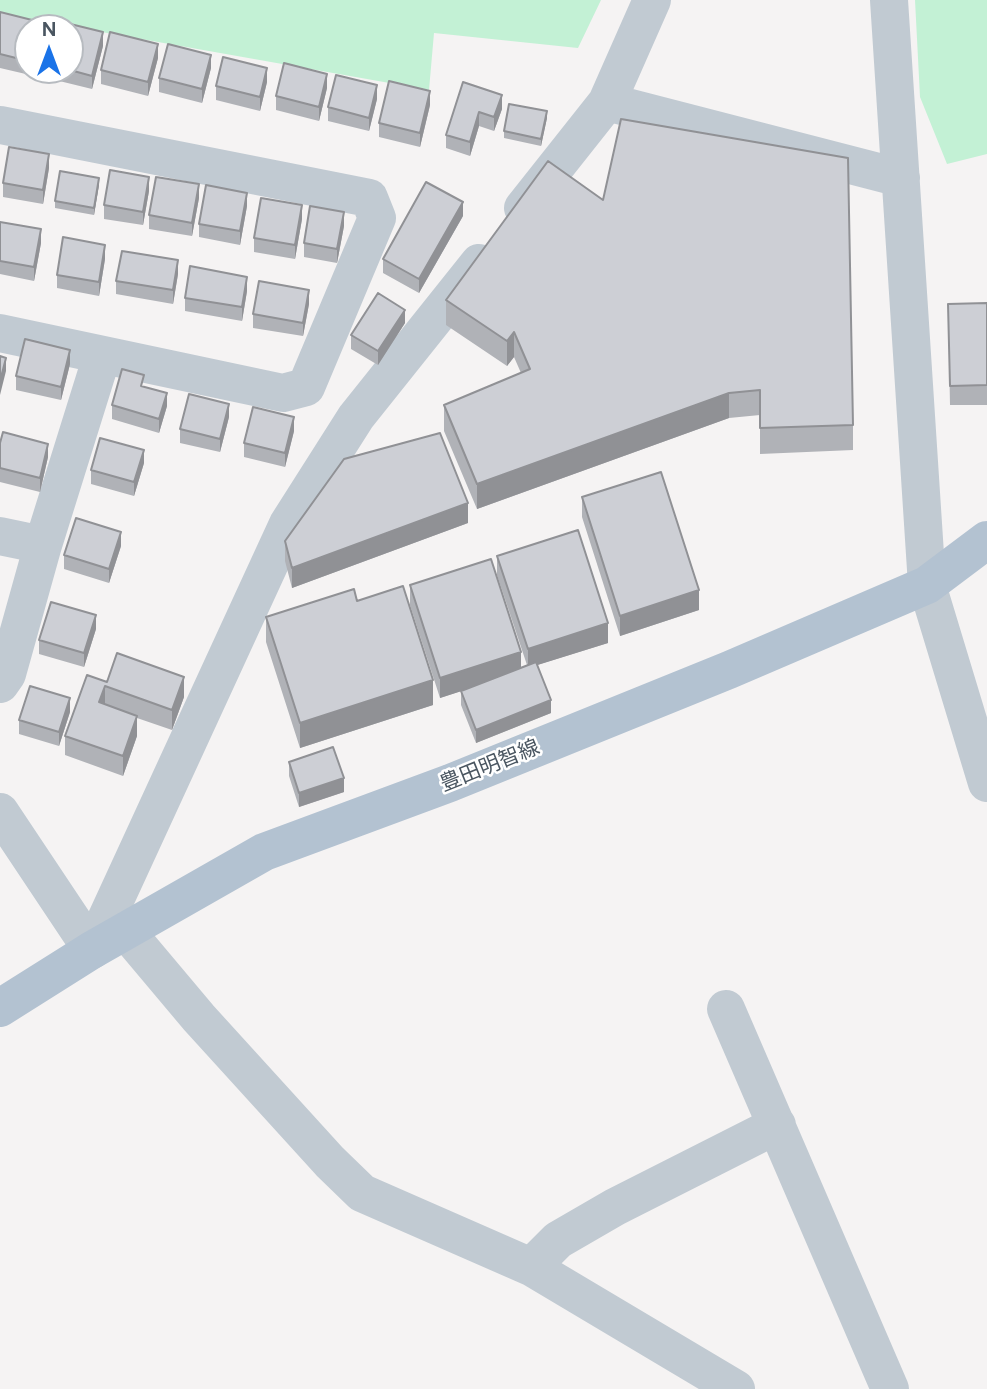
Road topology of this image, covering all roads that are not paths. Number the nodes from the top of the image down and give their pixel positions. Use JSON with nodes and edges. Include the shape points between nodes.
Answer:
{"nodes":[{"id":1,"x":652,"y":0,"type":"edge"},
{"id":2,"x":889,"y":0,"type":"edge"},
{"id":3,"x":607,"y":102,"type":"junction"},
{"id":4,"x":0,"y":125,"type":"edge"},
{"id":5,"x":901,"y":178,"type":"junction"},
{"id":6,"x":0,"y":333,"type":"edge"},
{"id":7,"x":102,"y":356,"type":"junction"},
{"id":8,"x":0,"y":536,"type":"edge"},
{"id":9,"x":987,"y":540,"type":"edge"},
{"id":10,"x":43,"y":545,"type":"junction"},
{"id":11,"x":927,"y":585,"type":"junction"},
{"id":12,"x":0,"y":684,"type":"edge"},
{"id":13,"x":987,"y":783,"type":"edge"},
{"id":14,"x":0,"y":812,"type":"edge"},
{"id":15,"x":125,"y":930,"type":"junction"},
{"id":16,"x":92,"y":950,"type":"junction"},
{"id":17,"x":0,"y":1008,"type":"edge"},
{"id":18,"x":726,"y":1009,"type":"dead end"},
{"id":19,"x":777,"y":1125,"type":"junction"},
{"id":20,"x":531,"y":1267,"type":"junction"},
{"id":21,"x":736,"y":1389,"type":"edge"},
{"id":22,"x":890,"y":1389,"type":"edge"}],
"edges":[{"from":1,"to":3,"type":"street"},
{"from":2,"to":5,"type":"street"},
{"from":3,"to":5,"type":"street"},
{"from":3,"to":16,"type":"street","via":[[356,417],[288,524]]},
{"from":4,"to":7,"type":"street","via":[[369,198],[377,218],[306,387],[283,393]]},
{"from":5,"to":11,"type":"street"},
{"from":6,"to":7,"type":"street"},
{"from":7,"to":10,"type":"street"},
{"from":8,"to":10,"type":"street"},
{"from":9,"to":11,"type":"main road","name":"豊田明智線"},
{"from":10,"to":12,"type":"street","via":[[7,674]]},
{"from":11,"to":13,"type":"street"},
{"from":11,"to":15,"type":"main road","name":"豊田明智線","via":[[450,783],[264,852]]},
{"from":14,"to":16,"type":"street"},
{"from":15,"to":16,"type":"main road","name":"豊田明智線"},
{"from":15,"to":20,"type":"street","via":[[199,1018],[362,1193]]},
{"from":16,"to":17,"type":"main road","name":"豊田明智線"},
{"from":18,"to":19,"type":"street"},
{"from":19,"to":20,"type":"street","via":[[615,1207],[558,1240]]},
{"from":19,"to":22,"type":"street"},
{"from":20,"to":21,"type":"street"}]}
